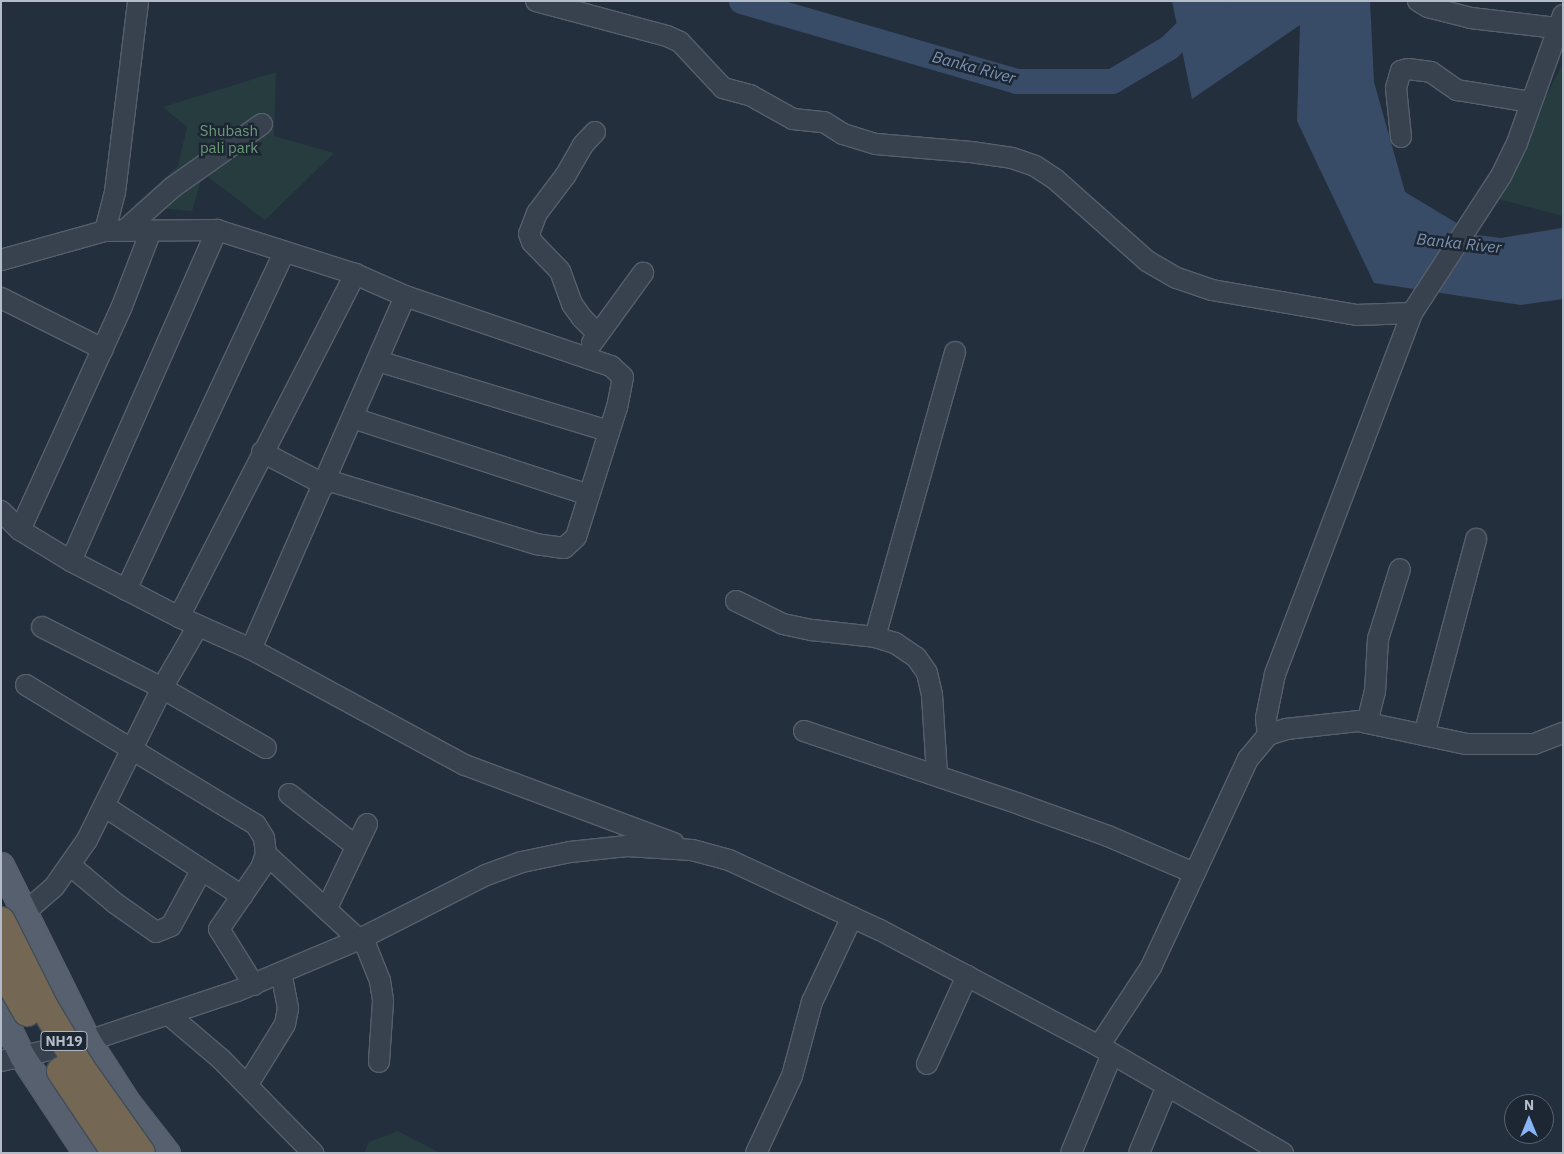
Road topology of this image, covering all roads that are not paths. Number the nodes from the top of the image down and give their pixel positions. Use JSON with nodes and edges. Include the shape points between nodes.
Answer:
{"nodes":[{"id":1,"x":138,"y":1,"type":"edge"},
{"id":2,"x":536,"y":1,"type":"edge"},
{"id":3,"x":1418,"y":1,"type":"edge"},
{"id":4,"x":1559,"y":22,"type":"edge"},
{"id":5,"x":1530,"y":102,"type":"junction"},
{"id":6,"x":262,"y":124,"type":"dead end"},
{"id":7,"x":595,"y":132,"type":"dead end"},
{"id":8,"x":1401,"y":138,"type":"dead end"},
{"id":9,"x":126,"y":229,"type":"junction"},
{"id":10,"x":217,"y":230,"type":"junction"},
{"id":11,"x":105,"y":231,"type":"junction"},
{"id":12,"x":152,"y":231,"type":"junction"},
{"id":13,"x":284,"y":253,"type":"junction"},
{"id":14,"x":1,"y":260,"type":"edge"},
{"id":15,"x":643,"y":273,"type":"dead end"},
{"id":16,"x":355,"y":274,"type":"junction"},
{"id":17,"x":405,"y":296,"type":"junction"},
{"id":18,"x":1,"y":298,"type":"edge"},
{"id":19,"x":1415,"y":306,"type":"junction"},
{"id":20,"x":598,"y":334,"type":"junction"},
{"id":21,"x":103,"y":349,"type":"junction"},
{"id":22,"x":954,"y":352,"type":"dead end"},
{"id":23,"x":582,"y":357,"type":"junction"},
{"id":24,"x":378,"y":361,"type":"junction"},
{"id":25,"x":353,"y":418,"type":"junction"},
{"id":26,"x":609,"y":431,"type":"junction"},
{"id":27,"x":262,"y":452,"type":"junction"},
{"id":28,"x":326,"y":482,"type":"junction"},
{"id":29,"x":589,"y":495,"type":"junction"},
{"id":30,"x":1,"y":511,"type":"edge"},
{"id":31,"x":20,"y":530,"type":"junction"},
{"id":32,"x":1476,"y":539,"type":"dead end"},
{"id":33,"x":71,"y":562,"type":"junction"},
{"id":34,"x":1400,"y":569,"type":"dead end"},
{"id":35,"x":126,"y":590,"type":"junction"},
{"id":36,"x":736,"y":601,"type":"dead end"},
{"id":37,"x":179,"y":617,"type":"junction"},
{"id":38,"x":198,"y":626,"type":"junction"},
{"id":39,"x":42,"y":627,"type":"dead end"},
{"id":40,"x":875,"y":637,"type":"junction"},
{"id":41,"x":251,"y":649,"type":"junction"},
{"id":42,"x":26,"y":685,"type":"dead end"},
{"id":43,"x":162,"y":688,"type":"junction"},
{"id":44,"x":1367,"y":723,"type":"junction"},
{"id":45,"x":804,"y":731,"type":"dead end"},
{"id":46,"x":1563,"y":733,"type":"edge"},
{"id":47,"x":1268,"y":735,"type":"junction"},
{"id":48,"x":1424,"y":735,"type":"junction"},
{"id":49,"x":266,"y":748,"type":"dead end"},
{"id":50,"x":132,"y":749,"type":"junction"},
{"id":51,"x":937,"y":775,"type":"junction"},
{"id":52,"x":289,"y":794,"type":"dead end"},
{"id":53,"x":104,"y":806,"type":"junction"},
{"id":54,"x":367,"y":824,"type":"dead end"},
{"id":55,"x":356,"y":846,"type":"junction"},
{"id":56,"x":692,"y":850,"type":"junction"},
{"id":57,"x":266,"y":854,"type":"junction"},
{"id":58,"x":1,"y":866,"type":"edge"},
{"id":59,"x":71,"y":866,"type":"junction"},
{"id":60,"x":201,"y":871,"type":"junction"},
{"id":61,"x":1194,"y":873,"type":"junction"},
{"id":62,"x":242,"y":896,"type":"junction"},
{"id":63,"x":327,"y":908,"type":"junction"},
{"id":64,"x":852,"y":916,"type":"junction"},
{"id":65,"x":12,"y":918,"type":"edge"},
{"id":66,"x":360,"y":940,"type":"junction"},
{"id":67,"x":1,"y":966,"type":"edge"},
{"id":68,"x":281,"y":973,"type":"junction"},
{"id":69,"x":967,"y":976,"type":"junction"},
{"id":70,"x":254,"y":985,"type":"junction"},
{"id":71,"x":1,"y":1013,"type":"edge"},
{"id":72,"x":168,"y":1014,"type":"junction"},
{"id":73,"x":88,"y":1041,"type":"junction"},
{"id":74,"x":1106,"y":1050,"type":"junction"},
{"id":75,"x":12,"y":1059,"type":"edge"},
{"id":76,"x":379,"y":1062,"type":"dead end"},
{"id":77,"x":928,"y":1064,"type":"dead end"},
{"id":78,"x":248,"y":1084,"type":"junction"},
{"id":79,"x":1167,"y":1086,"type":"junction"},
{"id":80,"x":86,"y":1153,"type":"edge"},
{"id":81,"x":116,"y":1153,"type":"edge"},
{"id":82,"x":141,"y":1153,"type":"edge"},
{"id":83,"x":167,"y":1153,"type":"edge"},
{"id":84,"x":313,"y":1153,"type":"edge"},
{"id":85,"x":756,"y":1153,"type":"edge"},
{"id":86,"x":1072,"y":1153,"type":"edge"},
{"id":87,"x":1140,"y":1153,"type":"edge"},
{"id":88,"x":1283,"y":1153,"type":"edge"}],
"edges":[{"from":1,"to":11,"type":"street","via":[[115,192]]},
{"from":2,"to":19,"type":"street","via":[[667,36],[680,42],[723,88],[750,95],[793,119],[824,122],[843,134],[876,144],[971,152],[1012,158],[1035,166],[1056,180],[1147,260],[1177,278],[1212,290],[1357,315]]},
{"from":3,"to":4,"type":"street","via":[[1428,7],[1471,18]]},
{"from":4,"to":5,"type":"street"},
{"from":5,"to":8,"type":"street","via":[[1457,90],[1431,72],[1408,69],[1401,71],[1396,88]]},
{"from":5,"to":19,"type":"street","via":[[1513,151]]},
{"from":6,"to":9,"type":"street","via":[[173,187]]},
{"from":7,"to":20,"type":"street","via":[[537,213],[529,234],[532,242],[560,271],[582,318]]},
{"from":9,"to":11,"type":"street"},
{"from":9,"to":12,"type":"street"},
{"from":10,"to":12,"type":"street"},
{"from":10,"to":13,"type":"street"},
{"from":10,"to":33,"type":"street"},
{"from":11,"to":14,"type":"street"},
{"from":12,"to":21,"type":"street"},
{"from":13,"to":16,"type":"street"},
{"from":13,"to":35,"type":"street"},
{"from":15,"to":20,"type":"street"},
{"from":16,"to":17,"type":"street"},
{"from":16,"to":27,"type":"street"},
{"from":17,"to":23,"type":"street"},
{"from":17,"to":24,"type":"street"},
{"from":18,"to":21,"type":"street"},
{"from":19,"to":47,"type":"street","via":[[1276,674],[1266,718]]},
{"from":20,"to":23,"type":"street"},
{"from":21,"to":31,"type":"street"},
{"from":22,"to":40,"type":"street"},
{"from":23,"to":26,"type":"street","via":[[611,366],[623,377]]},
{"from":24,"to":25,"type":"street"},
{"from":24,"to":26,"type":"street"},
{"from":25,"to":28,"type":"street"},
{"from":25,"to":29,"type":"street"},
{"from":26,"to":29,"type":"street"},
{"from":27,"to":28,"type":"street"},
{"from":27,"to":37,"type":"street"},
{"from":28,"to":29,"type":"street","via":[[555,549],[564,548],[576,537]]},
{"from":28,"to":41,"type":"street"},
{"from":30,"to":31,"type":"street"},
{"from":31,"to":33,"type":"street"},
{"from":32,"to":48,"type":"street"},
{"from":33,"to":35,"type":"street"},
{"from":34,"to":44,"type":"street","via":[[1378,639],[1375,692]]},
{"from":35,"to":37,"type":"street"},
{"from":36,"to":40,"type":"street","via":[[783,624]]},
{"from":37,"to":38,"type":"street"},
{"from":38,"to":41,"type":"street"},
{"from":38,"to":43,"type":"street"},
{"from":39,"to":43,"type":"street"},
{"from":40,"to":51,"type":"street","via":[[916,657],[927,673],[932,695]]},
{"from":41,"to":56,"type":"street","via":[[465,765]]},
{"from":42,"to":50,"type":"street"},
{"from":43,"to":49,"type":"street"},
{"from":43,"to":50,"type":"street"},
{"from":44,"to":47,"type":"street","via":[[1358,721],[1286,729]]},
{"from":44,"to":48,"type":"street"},
{"from":45,"to":51,"type":"street"},
{"from":46,"to":48,"type":"street","via":[[1534,744],[1466,744]]},
{"from":47,"to":61,"type":"street","via":[[1248,759]]},
{"from":50,"to":53,"type":"street"},
{"from":50,"to":57,"type":"street","via":[[256,825],[264,838]]},
{"from":51,"to":61,"type":"street","via":[[1108,836]]},
{"from":52,"to":55,"type":"street"},
{"from":53,"to":59,"type":"street"},
{"from":53,"to":60,"type":"street"},
{"from":54,"to":55,"type":"street"},
{"from":55,"to":63,"type":"street"},
{"from":56,"to":64,"type":"street","via":[[729,860]]},
{"from":56,"to":66,"type":"street","via":[[627,846],[570,852],[522,862],[486,875]]},
{"from":57,"to":62,"type":"street","via":[[261,868]]},
{"from":57,"to":63,"type":"street"},
{"from":58,"to":65,"type":"main road"},
{"from":59,"to":60,"type":"street","via":[[156,932],[171,926]]},
{"from":59,"to":65,"type":"street","via":[[54,886]]},
{"from":60,"to":62,"type":"street"},
{"from":61,"to":74,"type":"street","via":[[1151,967]]},
{"from":62,"to":70,"type":"street","via":[[219,929]]},
{"from":63,"to":66,"type":"street"},
{"from":64,"to":69,"type":"street"},
{"from":64,"to":85,"type":"street","via":[[812,1002],[792,1076]]},
{"from":65,"to":73,"type":"main road"},
{"from":65,"to":82,"type":"highway","number":"NH19","bridge":true,"via":[[44,1006],[80,1067]]},
{"from":66,"to":68,"type":"street"},
{"from":66,"to":76,"type":"street","via":[[380,981],[383,1022]]},
{"from":67,"to":81,"type":"highway","number":"NH19","bridge":true,"via":[[53,1059]]},
{"from":68,"to":70,"type":"street"},
{"from":68,"to":78,"type":"street","via":[[288,1008],[285,1024]]},
{"from":69,"to":74,"type":"street"},
{"from":69,"to":77,"type":"street"},
{"from":70,"to":72,"type":"street"},
{"from":71,"to":75,"type":"main road"},
{"from":72,"to":73,"type":"street"},
{"from":72,"to":78,"type":"street"},
{"from":73,"to":75,"type":"street"},
{"from":73,"to":83,"type":"main road","via":[[128,1103]]},
{"from":74,"to":79,"type":"street"},
{"from":74,"to":86,"type":"street"},
{"from":75,"to":80,"type":"main road"},
{"from":78,"to":84,"type":"street"},
{"from":79,"to":87,"type":"street"},
{"from":79,"to":88,"type":"street"}]}
